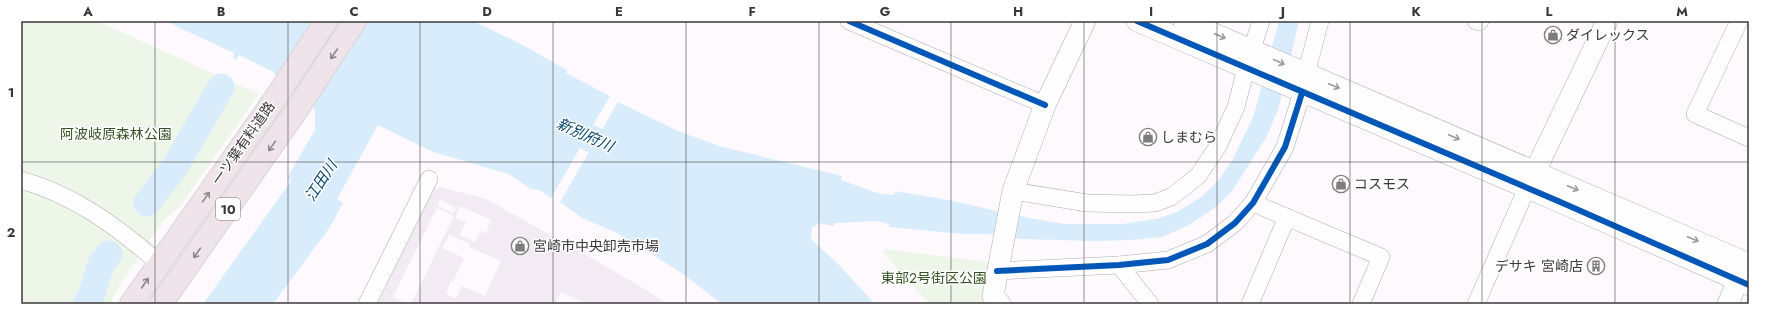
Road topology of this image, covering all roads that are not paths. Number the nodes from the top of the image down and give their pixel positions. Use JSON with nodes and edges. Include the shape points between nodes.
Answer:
{"nodes":[{"id":1,"x":326,"y":21,"type":"edge"},
{"id":2,"x":355,"y":21,"type":"edge"},
{"id":3,"x":849,"y":21,"type":"edge"},
{"id":4,"x":1085,"y":21,"type":"edge"},
{"id":5,"x":1137,"y":21,"type":"edge"},
{"id":6,"x":1184,"y":21,"type":"edge"},
{"id":7,"x":1261,"y":21,"type":"edge"},
{"id":8,"x":1320,"y":21,"type":"edge"},
{"id":9,"x":1476,"y":21,"type":"edge"},
{"id":10,"x":1480,"y":21,"type":"edge"},
{"id":11,"x":1607,"y":21,"type":"edge"},
{"id":12,"x":1740,"y":21,"type":"edge"},
{"id":13,"x":1749,"y":25,"type":"edge"},
{"id":14,"x":1253,"y":61,"type":"junction"},
{"id":15,"x":1300,"y":82,"type":"junction"},
{"id":16,"x":1045,"y":106,"type":"junction"},
{"id":17,"x":1749,"y":138,"type":"edge"},
{"id":18,"x":429,"y":179,"type":"dead end"},
{"id":19,"x":21,"y":180,"type":"edge"},
{"id":20,"x":1530,"y":180,"type":"junction"},
{"id":21,"x":1011,"y":200,"type":"junction"},
{"id":22,"x":1253,"y":203,"type":"junction"},
{"id":23,"x":1287,"y":217,"type":"junction"},
{"id":24,"x":159,"y":263,"type":"junction"},
{"id":25,"x":1119,"y":265,"type":"junction"},
{"id":26,"x":1746,"y":270,"type":"edge"},
{"id":27,"x":997,"y":271,"type":"junction"},
{"id":28,"x":131,"y":304,"type":"edge"},
{"id":29,"x":162,"y":304,"type":"edge"},
{"id":30,"x":367,"y":304,"type":"edge"},
{"id":31,"x":1000,"y":304,"type":"edge"},
{"id":32,"x":1150,"y":304,"type":"edge"},
{"id":33,"x":1250,"y":304,"type":"edge"},
{"id":34,"x":1360,"y":304,"type":"edge"},
{"id":35,"x":1476,"y":304,"type":"edge"},
{"id":36,"x":1728,"y":304,"type":"edge"}],
"edges":[{"from":24,"to":1,"type":"main road","name":"一ツ葉有料道路","number":"10","one_way":true,"via":[[272,103]]},
{"from":2,"to":29,"type":"main road","name":"一ツ葉有料道路","number":"10","one_way":true,"via":[[294,114]]},
{"from":3,"to":16,"type":"street"},
{"from":4,"to":16,"type":"street"},
{"from":5,"to":14,"type":"street"},
{"from":6,"to":14,"type":"street","one_way":true},
{"from":7,"to":14,"type":"street"},
{"from":8,"to":15,"type":"street"},
{"from":9,"to":10,"type":"street"},
{"from":11,"to":20,"type":"street"},
{"from":12,"to":13,"type":"street"},
{"from":12,"to":17,"type":"street","via":[[1695,114]]},
{"from":14,"to":15,"type":"street"},
{"from":14,"to":21,"type":"street","via":[[1218,146],[1198,176],[1171,197],[1155,203],[1124,204]]},
{"from":15,"to":20,"type":"street"},
{"from":15,"to":22,"type":"street","via":[[1285,147]]},
{"from":16,"to":21,"type":"street"},
{"from":18,"to":30,"type":"street"},
{"from":19,"to":24,"type":"street","via":[[62,194],[82,205],[120,230]]},
{"from":20,"to":26,"type":"street"},
{"from":20,"to":35,"type":"street"},
{"from":21,"to":27,"type":"street"},
{"from":22,"to":23,"type":"street"},
{"from":22,"to":25,"type":"street","via":[[1235,223],[1207,244],[1168,260]]},
{"from":23,"to":33,"type":"street"},
{"from":23,"to":34,"type":"street","via":[[1381,257]]},
{"from":28,"to":24,"type":"main road","name":"一ツ葉有料道路","number":"10","one_way":true},
{"from":25,"to":27,"type":"street"},
{"from":25,"to":32,"type":"street"},
{"from":26,"to":36,"type":"street"},
{"from":27,"to":31,"type":"street","via":[[992,296]]}]}
